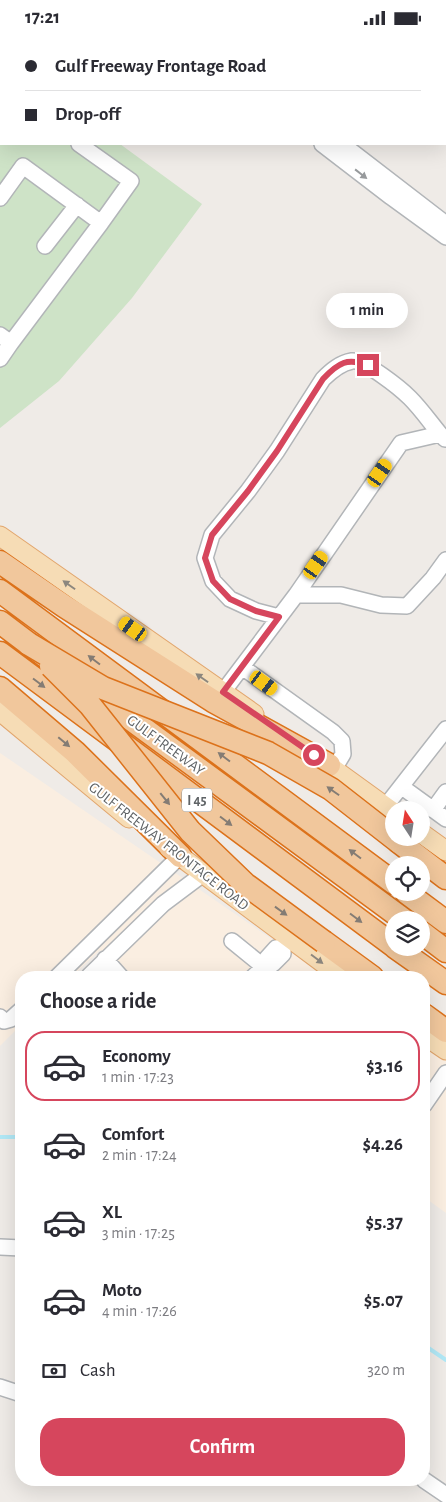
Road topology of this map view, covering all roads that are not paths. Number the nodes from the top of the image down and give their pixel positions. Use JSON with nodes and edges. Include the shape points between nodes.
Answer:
{"nodes":[{"id":1,"x":79,"y":145,"type":"edge"},
{"id":2,"x":323,"y":145,"type":"edge"},
{"id":3,"x":343,"y":145,"type":"edge"},
{"id":4,"x":0,"y":198,"type":"edge"},
{"id":5,"x":77,"y":205,"type":"junction"},
{"id":6,"x":101,"y":223,"type":"junction"},
{"id":7,"x":446,"y":224,"type":"edge"},
{"id":8,"x":446,"y":237,"type":"edge"},
{"id":9,"x":45,"y":246,"type":"dead end"},
{"id":10,"x":6,"y":339,"type":"edge"},
{"id":11,"x":0,"y":359,"type":"edge"},
{"id":12,"x":443,"y":437,"type":"edge"},
{"id":13,"x":0,"y":536,"type":"edge"},
{"id":14,"x":446,"y":560,"type":"edge"},
{"id":15,"x":0,"y":562,"type":"edge"},
{"id":16,"x":0,"y":591,"type":"edge"},
{"id":17,"x":296,"y":595,"type":"junction"},
{"id":18,"x":279,"y":617,"type":"junction"},
{"id":19,"x":0,"y":622,"type":"edge"},
{"id":20,"x":29,"y":644,"type":"junction"},
{"id":21,"x":0,"y":653,"type":"edge"},
{"id":22,"x":242,"y":667,"type":"junction"},
{"id":23,"x":0,"y":688,"type":"edge"},
{"id":24,"x":223,"y":692,"type":"junction"},
{"id":25,"x":0,"y":711,"type":"edge"},
{"id":26,"x":446,"y":729,"type":"edge"},
{"id":27,"x":331,"y":767,"type":"junction"},
{"id":28,"x":402,"y":787,"type":"junction"},
{"id":29,"x":446,"y":792,"type":"edge"},
{"id":30,"x":394,"y":801,"type":"edge"},
{"id":31,"x":385,"y":807,"type":"edge"},
{"id":32,"x":433,"y":810,"type":"junction"},
{"id":33,"x":446,"y":819,"type":"edge"},
{"id":34,"x":430,"y":839,"type":"edge"},
{"id":35,"x":446,"y":851,"type":"edge"},
{"id":36,"x":180,"y":856,"type":"junction"},
{"id":37,"x":203,"y":874,"type":"junction"},
{"id":38,"x":385,"y":876,"type":"edge"},
{"id":39,"x":446,"y":878,"type":"edge"},
{"id":40,"x":418,"y":901,"type":"edge"},
{"id":41,"x":392,"y":911,"type":"edge"},
{"id":42,"x":446,"y":922,"type":"edge"},
{"id":43,"x":430,"y":939,"type":"edge"},
{"id":44,"x":385,"y":940,"type":"edge"},
{"id":45,"x":232,"y":941,"type":"dead end"},
{"id":46,"x":287,"y":943,"type":"junction"},
{"id":47,"x":446,"y":951,"type":"edge"},
{"id":48,"x":408,"y":956,"type":"edge"},
{"id":49,"x":105,"y":959,"type":"junction"},
{"id":50,"x":261,"y":970,"type":"edge"},
{"id":51,"x":62,"y":971,"type":"edge"},
{"id":52,"x":93,"y":971,"type":"edge"},
{"id":53,"x":115,"y":971,"type":"edge"},
{"id":54,"x":332,"y":971,"type":"edge"},
{"id":55,"x":364,"y":971,"type":"edge"},
{"id":56,"x":429,"y":971,"type":"edge"},
{"id":57,"x":430,"y":972,"type":"edge"},
{"id":58,"x":446,"y":983,"type":"edge"},
{"id":59,"x":15,"y":1015,"type":"edge"},
{"id":60,"x":0,"y":1017,"type":"edge"},
{"id":61,"x":430,"y":1019,"type":"edge"},
{"id":62,"x":446,"y":1031,"type":"edge"},
{"id":63,"x":430,"y":1039,"type":"edge"},
{"id":64,"x":446,"y":1050,"type":"edge"},
{"id":65,"x":446,"y":1073,"type":"edge"},
{"id":66,"x":430,"y":1096,"type":"edge"},
{"id":67,"x":0,"y":1247,"type":"edge"},
{"id":68,"x":15,"y":1247,"type":"edge"},
{"id":69,"x":0,"y":1387,"type":"edge"},
{"id":70,"x":15,"y":1392,"type":"edge"},
{"id":71,"x":430,"y":1484,"type":"edge"},
{"id":72,"x":446,"y":1495,"type":"edge"}],
"edges":[{"from":1,"to":6,"type":"street","via":[[131,181]]},
{"from":2,"to":8,"type":"street","one_way":true},
{"from":3,"to":7,"type":"street"},
{"from":4,"to":5,"type":"street","via":[[23,166]]},
{"from":5,"to":6,"type":"street"},
{"from":5,"to":9,"type":"street"},
{"from":6,"to":10,"type":"street"},
{"from":10,"to":11,"type":"street"},
{"from":12,"to":17,"type":"street","via":[[401,443]]},
{"from":12,"to":18,"type":"street","via":[[410,397],[368,365],[354,361],[340,365],[323,379],[277,451],[212,535],[205,558],[213,581],[230,599]]},
{"from":24,"to":13,"type":"main road","one_way":true},
{"from":14,"to":17,"type":"street","via":[[408,606],[380,605],[341,595]]},
{"from":15,"to":27,"type":"highway","via":[[213,701]]},
{"from":38,"to":16,"type":"highway","name":"GULF FREEWAY","one_way":true},
{"from":17,"to":18,"type":"street"},
{"from":18,"to":22,"type":"street"},
{"from":19,"to":20,"type":"highway","name":"GULF FREEWAY"},
{"from":39,"to":20,"type":"highway","one_way":true,"bridge":true,"via":[[331,789],[268,753],[103,688]]},
{"from":20,"to":41,"type":"highway","name":"GULF FREEWAY","bridge":true},
{"from":20,"to":55,"type":"highway","one_way":true,"bridge":true,"via":[[90,705],[190,831],[245,884]]},
{"from":21,"to":44,"type":"highway","name":"GULF FREEWAY","number":"I 45","one_way":true},
{"from":22,"to":24,"type":"street"},
{"from":22,"to":27,"type":"street","via":[[342,741],[344,754]]},
{"from":23,"to":36,"type":"highway","one_way":true,"via":[[75,752]]},
{"from":24,"to":27,"type":"main road"},
{"from":25,"to":36,"type":"main road","name":"GULF FREEWAY FRONTAGE ROAD"},
{"from":26,"to":28,"type":"street"},
{"from":27,"to":31,"type":"main road"},
{"from":28,"to":30,"type":"street"},
{"from":28,"to":32,"type":"street"},
{"from":29,"to":32,"type":"street"},
{"from":32,"to":33,"type":"street"},
{"from":34,"to":35,"type":"main road"},
{"from":36,"to":37,"type":"main road","name":"GULF FREEWAY FRONTAGE ROAD"},
{"from":36,"to":51,"type":"street"},
{"from":37,"to":46,"type":"main road","name":"GULF FREEWAY FRONTAGE ROAD"},
{"from":37,"to":49,"type":"street","via":[[163,904]]},
{"from":40,"to":42,"type":"highway"},
{"from":43,"to":47,"type":"highway"},
{"from":45,"to":50,"type":"street"},
{"from":46,"to":50,"type":"street","via":[[276,948]]},
{"from":46,"to":54,"type":"main road","name":"GULF FREEWAY FRONTAGE ROAD","one_way":true},
{"from":48,"to":56,"type":"highway","name":"GULF FREEWAY","number":"I 45"},
{"from":49,"to":52,"type":"street"},
{"from":49,"to":53,"type":"street"},
{"from":57,"to":58,"type":"highway","name":"GULF FREEWAY","number":"I 45"},
{"from":59,"to":60,"type":"street","via":[[4,1021]]},
{"from":61,"to":62,"type":"highway"},
{"from":63,"to":64,"type":"main road"},
{"from":65,"to":66,"type":"street"},
{"from":67,"to":68,"type":"street"},
{"from":69,"to":70,"type":"street"},
{"from":71,"to":72,"type":"street"}]}
